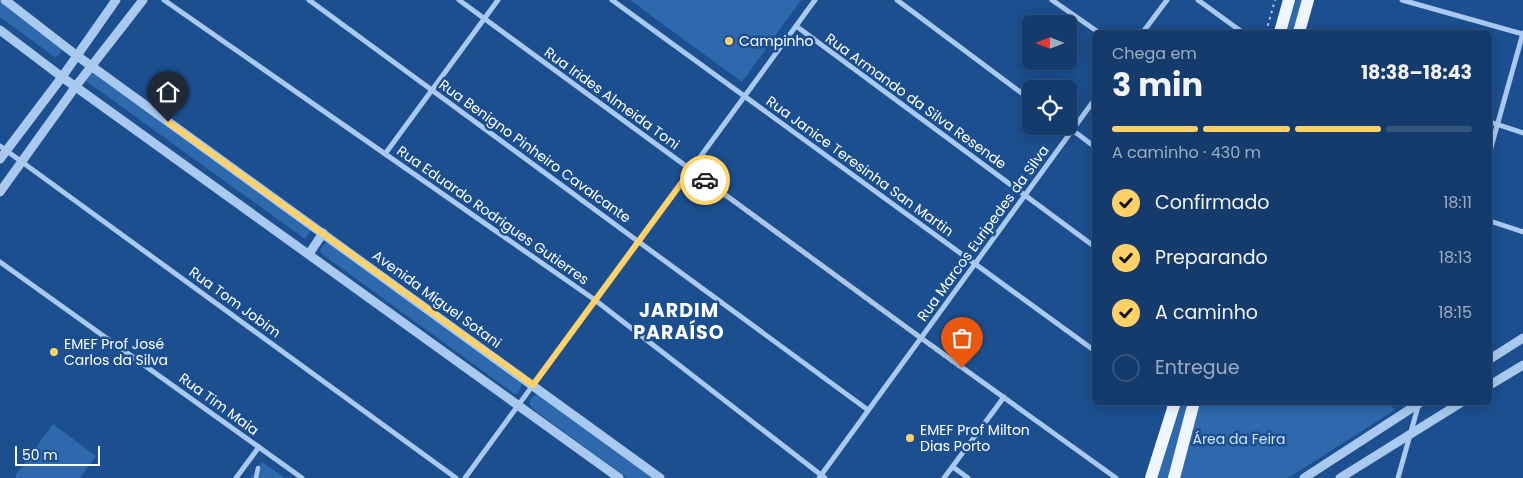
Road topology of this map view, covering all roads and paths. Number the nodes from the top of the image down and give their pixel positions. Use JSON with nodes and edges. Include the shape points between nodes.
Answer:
{"nodes":[{"id":1,"x":5,"y":0,"type":"edge"},
{"id":2,"x":116,"y":0,"type":"edge"},
{"id":3,"x":143,"y":0,"type":"edge"},
{"id":4,"x":164,"y":0,"type":"edge"},
{"id":5,"x":309,"y":0,"type":"edge"},
{"id":6,"x":459,"y":0,"type":"edge"},
{"id":7,"x":498,"y":0,"type":"edge"},
{"id":8,"x":612,"y":0,"type":"edge"},
{"id":9,"x":815,"y":0,"type":"edge"},
{"id":10,"x":897,"y":0,"type":"edge"},
{"id":11,"x":1052,"y":0,"type":"edge"},
{"id":12,"x":1167,"y":0,"type":"edge"},
{"id":13,"x":1198,"y":0,"type":"edge"},
{"id":14,"x":1275,"y":0,"type":"edge"},
{"id":15,"x":1289,"y":0,"type":"edge"},
{"id":16,"x":1308,"y":0,"type":"edge"},
{"id":17,"x":1402,"y":0,"type":"edge"},
{"id":18,"x":485,"y":18,"type":"junction"},
{"id":19,"x":796,"y":26,"type":"junction"},
{"id":20,"x":0,"y":30,"type":"edge"},
{"id":21,"x":1095,"y":30,"type":"edge"},
{"id":22,"x":1144,"y":30,"type":"edge"},
{"id":23,"x":1239,"y":30,"type":"edge"},
{"id":24,"x":1267,"y":30,"type":"edge"},
{"id":25,"x":1281,"y":30,"type":"edge"},
{"id":26,"x":1300,"y":30,"type":"edge"},
{"id":27,"x":1523,"y":34,"type":"edge"},
{"id":28,"x":76,"y":55,"type":"junction"},
{"id":29,"x":91,"y":66,"type":"junction"},
{"id":30,"x":62,"y":77,"type":"junction"},
{"id":31,"x":76,"y":86,"type":"junction"},
{"id":32,"x":432,"y":90,"type":"junction"},
{"id":33,"x":1022,"y":93,"type":"edge"},
{"id":34,"x":744,"y":97,"type":"junction"},
{"id":35,"x":1092,"y":103,"type":"edge"},
{"id":36,"x":1077,"y":123,"type":"edge"},
{"id":37,"x":1492,"y":123,"type":"edge"},
{"id":38,"x":1497,"y":125,"type":"junction"},
{"id":39,"x":1523,"y":133,"type":"edge"},
{"id":40,"x":1077,"y":134,"type":"edge"},
{"id":41,"x":1068,"y":135,"type":"edge"},
{"id":42,"x":1492,"y":144,"type":"edge"},
{"id":43,"x":1092,"y":145,"type":"edge"},
{"id":44,"x":3,"y":148,"type":"edge"},
{"id":45,"x":385,"y":154,"type":"junction"},
{"id":46,"x":0,"y":159,"type":"edge"},
{"id":47,"x":22,"y":161,"type":"junction"},
{"id":48,"x":691,"y":170,"type":"junction"},
{"id":49,"x":0,"y":192,"type":"edge"},
{"id":50,"x":1025,"y":195,"type":"junction"},
{"id":51,"x":1492,"y":222,"type":"edge"},
{"id":52,"x":1523,"y":232,"type":"edge"},
{"id":53,"x":323,"y":233,"type":"junction"},
{"id":54,"x":638,"y":241,"type":"junction"},
{"id":55,"x":1092,"y":245,"type":"edge"},
{"id":56,"x":309,"y":254,"type":"junction"},
{"id":57,"x":0,"y":262,"type":"edge"},
{"id":58,"x":975,"y":263,"type":"junction"},
{"id":59,"x":595,"y":300,"type":"junction"},
{"id":60,"x":921,"y":338,"type":"junction"},
{"id":61,"x":1523,"y":338,"type":"edge"},
{"id":62,"x":1092,"y":350,"type":"edge"},
{"id":63,"x":1492,"y":358,"type":"edge"},
{"id":64,"x":1523,"y":365,"type":"edge"},
{"id":65,"x":1492,"y":384,"type":"edge"},
{"id":66,"x":533,"y":385,"type":"junction"},
{"id":67,"x":1004,"y":397,"type":"junction"},
{"id":68,"x":519,"y":404,"type":"junction"},
{"id":69,"x":1171,"y":405,"type":"edge"},
{"id":70,"x":1193,"y":405,"type":"edge"},
{"id":71,"x":1417,"y":405,"type":"edge"},
{"id":72,"x":1419,"y":405,"type":"edge"},
{"id":73,"x":1457,"y":405,"type":"edge"},
{"id":74,"x":868,"y":410,"type":"junction"},
{"id":75,"x":1411,"y":434,"type":"junction"},
{"id":76,"x":259,"y":447,"type":"junction"},
{"id":77,"x":953,"y":466,"type":"junction"},
{"id":78,"x":258,"y":468,"type":"dead end"},
{"id":79,"x":822,"y":477,"type":"edge"},
{"id":80,"x":236,"y":478,"type":"edge"},
{"id":81,"x":256,"y":478,"type":"edge"},
{"id":82,"x":302,"y":478,"type":"edge"},
{"id":83,"x":456,"y":478,"type":"edge"},
{"id":84,"x":465,"y":478,"type":"edge"},
{"id":85,"x":619,"y":478,"type":"edge"},
{"id":86,"x":660,"y":478,"type":"edge"},
{"id":87,"x":944,"y":478,"type":"edge"},
{"id":88,"x":968,"y":478,"type":"edge"},
{"id":89,"x":1116,"y":478,"type":"edge"},
{"id":90,"x":1151,"y":478,"type":"edge"},
{"id":91,"x":1174,"y":478,"type":"edge"},
{"id":92,"x":1304,"y":478,"type":"edge"},
{"id":93,"x":1340,"y":478,"type":"edge"},
{"id":94,"x":1398,"y":478,"type":"edge"}],
"edges":[{"from":1,"to":28,"type":"street","name":"Avenida Miguel Sotani"},
{"from":2,"to":28,"type":"street"},
{"from":3,"to":29,"type":"street"},
{"from":4,"to":45,"type":"street","name":"Rua Eduardo Rodrigues Gutierres"},
{"from":5,"to":32,"type":"street","name":"Rua Benigno Pinheiro Cavalcante"},
{"from":6,"to":18,"type":"street","name":"Rua Irides Almeida Toni"},
{"from":7,"to":18,"type":"street"},
{"from":8,"to":34,"type":"street","name":"Rua Janice Teresinha San Martin"},
{"from":9,"to":19,"type":"street"},
{"from":10,"to":33,"type":"street"},
{"from":11,"to":21,"type":"street"},
{"from":12,"to":22,"type":"street"},
{"from":13,"to":23,"type":"street"},
{"from":14,"to":24,"type":"path"},
{"from":15,"to":25,"type":"main road"},
{"from":16,"to":26,"type":"main road"},
{"from":17,"to":27,"type":"street"},
{"from":18,"to":32,"type":"street"},
{"from":18,"to":48,"type":"street","name":"Rua Irides Almeida Toni"},
{"from":19,"to":34,"type":"street"},
{"from":19,"to":50,"type":"street","name":"Rua Armando da Silva Resende"},
{"from":20,"to":30,"type":"street"},
{"from":27,"to":38,"type":"street"},
{"from":28,"to":29,"type":"street","name":"Avenida Miguel Sotani"},
{"from":28,"to":30,"type":"street"},
{"from":29,"to":31,"type":"street"},
{"from":29,"to":53,"type":"street","name":"Avenida Miguel Sotani"},
{"from":30,"to":31,"type":"street"},
{"from":30,"to":44,"type":"street"},
{"from":31,"to":47,"type":"street"},
{"from":31,"to":56,"type":"street"},
{"from":32,"to":45,"type":"street"},
{"from":32,"to":54,"type":"street","name":"Rua Benigno Pinheiro Cavalcante"},
{"from":34,"to":48,"type":"street"},
{"from":34,"to":58,"type":"street","name":"Rua Janice Teresinha San Martin"},
{"from":35,"to":36,"type":"street","name":"Rua Marcos Euripedes da Silva"},
{"from":37,"to":38,"type":"street"},
{"from":38,"to":39,"type":"street"},
{"from":38,"to":42,"type":"street"},
{"from":40,"to":43,"type":"street"},
{"from":41,"to":50,"type":"street","name":"Rua Marcos Euripedes da Silva"},
{"from":44,"to":46,"type":"street"},
{"from":44,"to":47,"type":"street","name":"Rua Tom Jobim"},
{"from":45,"to":59,"type":"street","name":"Rua Eduardo Rodrigues Gutierres"},
{"from":47,"to":49,"type":"street"},
{"from":47,"to":83,"type":"street","name":"Rua Tom Jobim"},
{"from":48,"to":54,"type":"street"},
{"from":48,"to":60,"type":"street","name":"Rua Irides Almeida Toni"},
{"from":50,"to":55,"type":"street","name":"Rua Armando da Silva Resende"},
{"from":50,"to":58,"type":"street","name":"Rua Marcos Euripedes da Silva"},
{"from":51,"to":52,"type":"street"},
{"from":53,"to":56,"type":"street"},
{"from":53,"to":66,"type":"street","name":"Avenida Miguel Sotani"},
{"from":54,"to":59,"type":"street"},
{"from":54,"to":74,"type":"street","name":"Rua Benigno Pinheiro Cavalcante"},
{"from":56,"to":68,"type":"street"},
{"from":57,"to":76,"type":"street","name":"Rua Tim Maia"},
{"from":58,"to":60,"type":"street","name":"Rua Marcos Euripedes da Silva"},
{"from":58,"to":62,"type":"street","name":"Rua Janice Teresinha San Martin"},
{"from":59,"to":66,"type":"street"},
{"from":59,"to":79,"type":"street","name":"Rua Eduardo Rodrigues Gutierres"},
{"from":60,"to":67,"type":"street","name":"Rua Irides Almeida Toni"},
{"from":60,"to":74,"type":"street","name":"Rua Marcos Euripedes da Silva"},
{"from":61,"to":63,"type":"street"},
{"from":64,"to":65,"type":"street"},
{"from":66,"to":68,"type":"street"},
{"from":66,"to":86,"type":"street","name":"Avenida Miguel Sotani"},
{"from":67,"to":77,"type":"street"},
{"from":67,"to":89,"type":"street","name":"Rua Irides Almeida Toni"},
{"from":68,"to":84,"type":"street"},
{"from":68,"to":85,"type":"street"},
{"from":69,"to":90,"type":"main road"},
{"from":70,"to":91,"type":"main road"},
{"from":71,"to":92,"type":"street"},
{"from":72,"to":75,"type":"street"},
{"from":73,"to":75,"type":"street"},
{"from":74,"to":79,"type":"street","name":"Rua Marcos Euripedes da Silva"},
{"from":75,"to":93,"type":"street"},
{"from":75,"to":94,"type":"street"},
{"from":76,"to":80,"type":"street"},
{"from":76,"to":82,"type":"street","name":"Rua Tim Maia"},
{"from":77,"to":87,"type":"street"},
{"from":77,"to":88,"type":"street"},
{"from":78,"to":81,"type":"street"}]}
